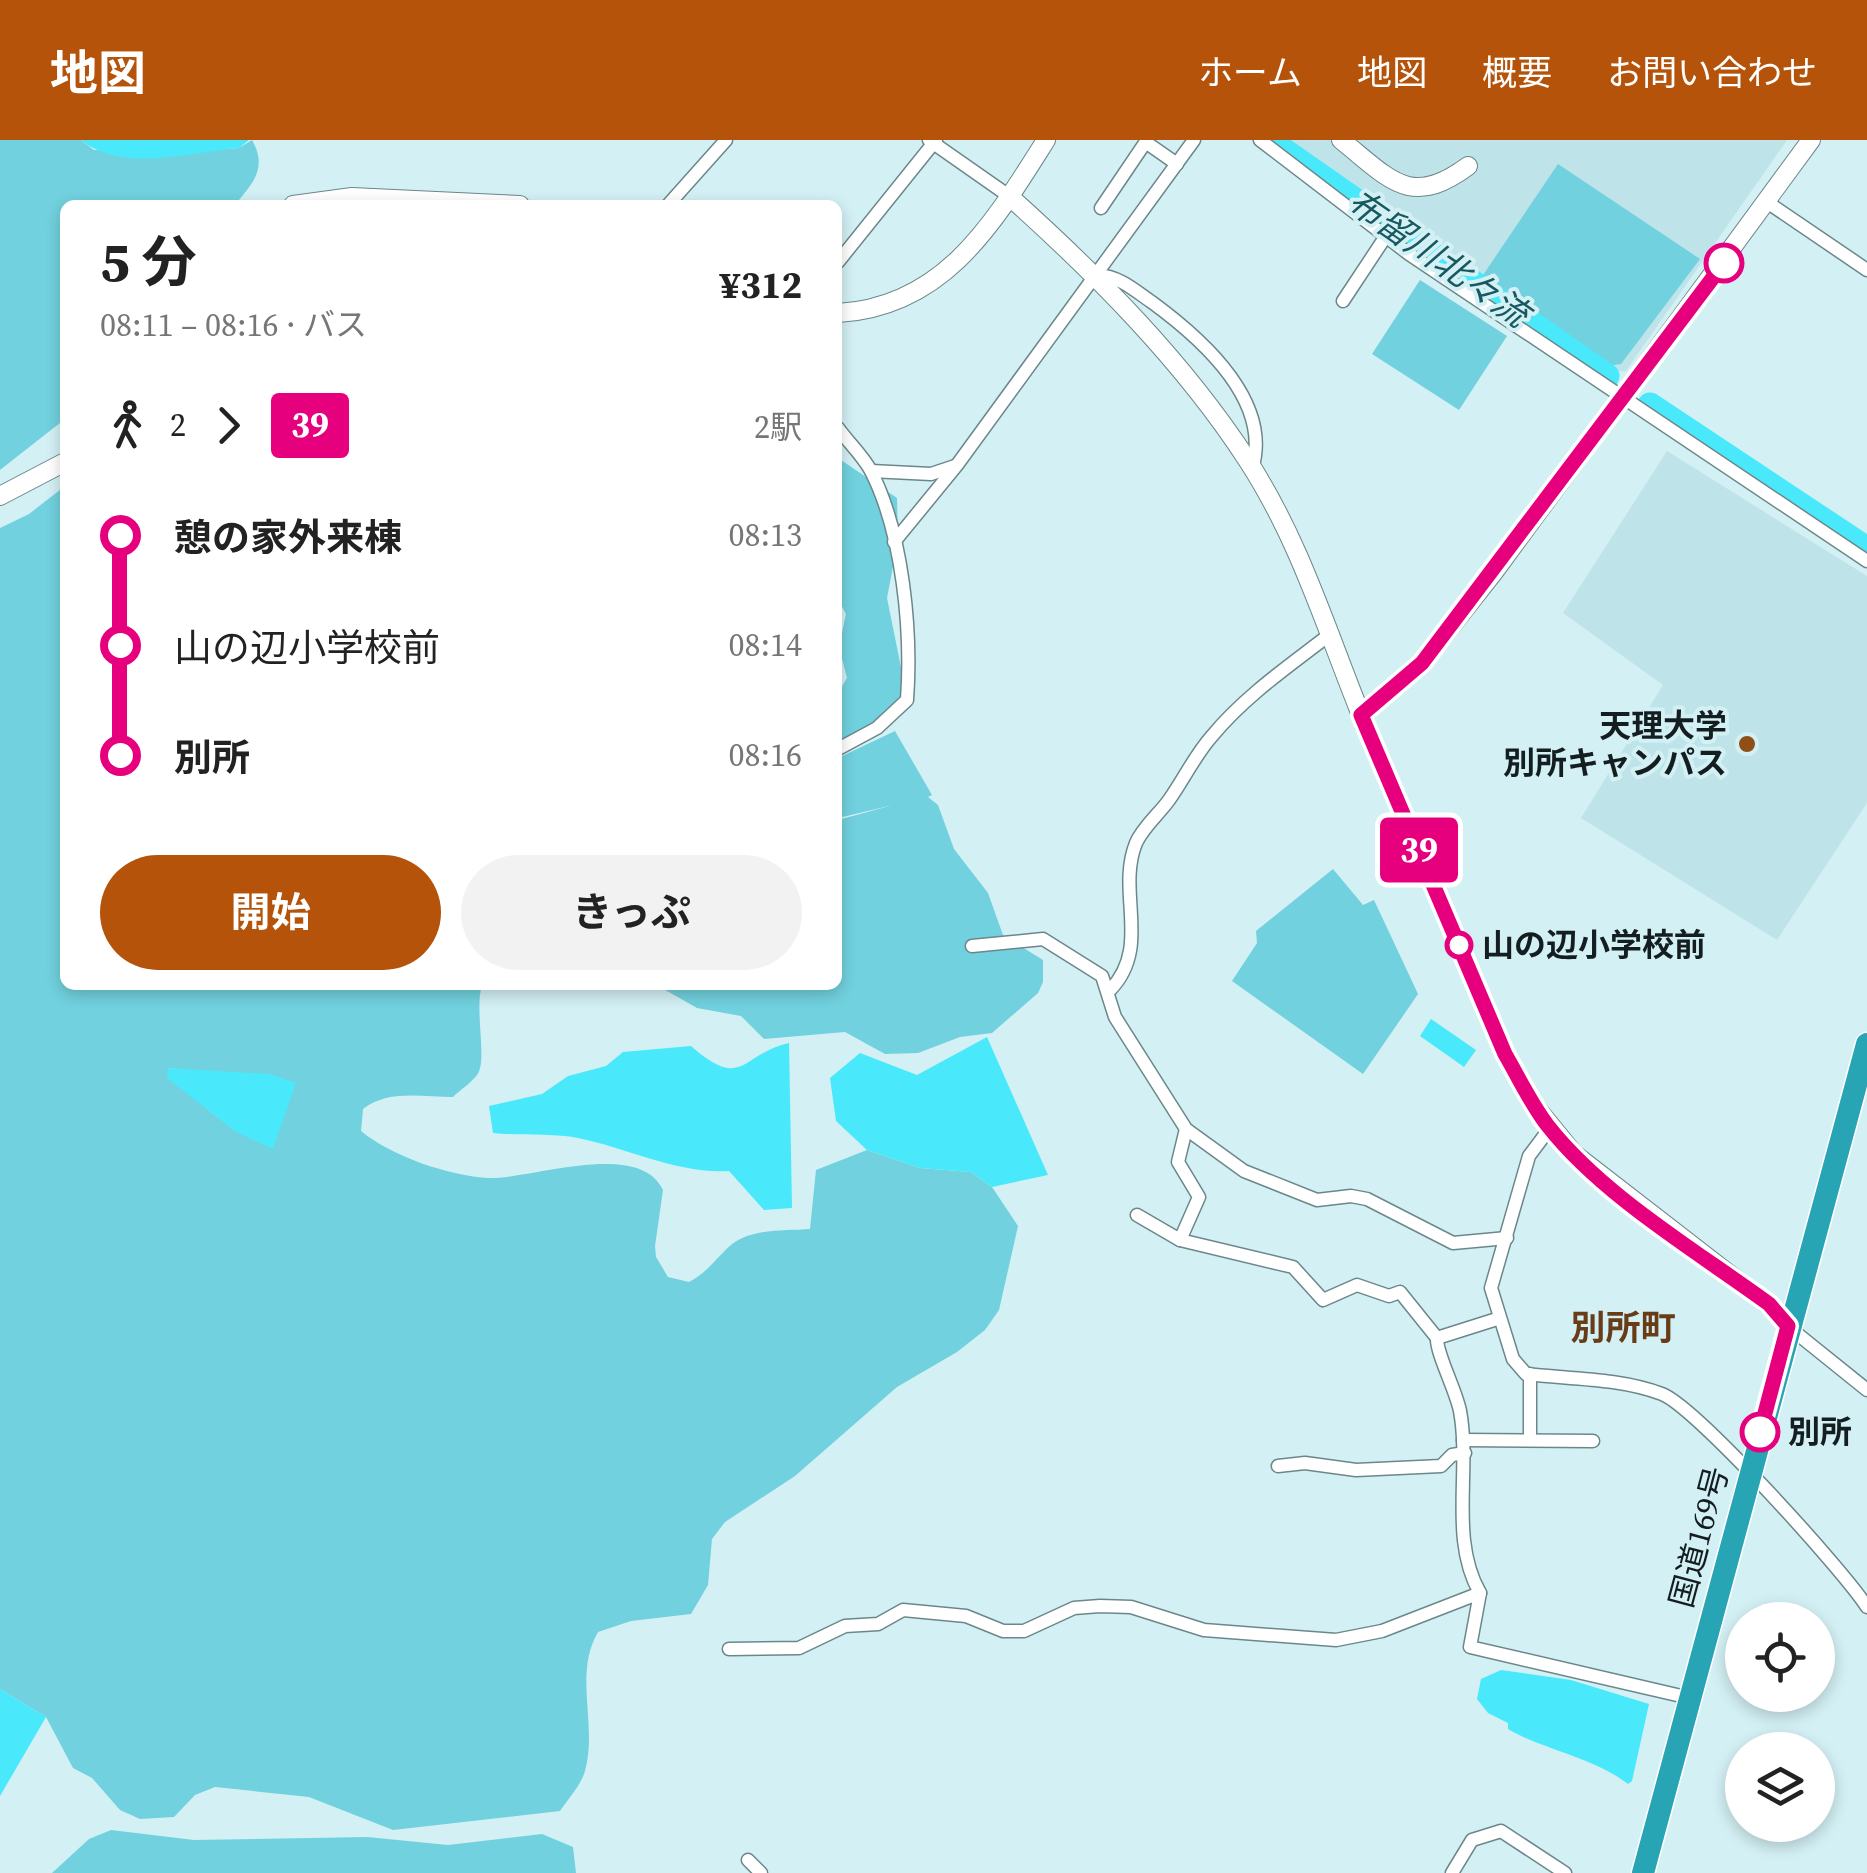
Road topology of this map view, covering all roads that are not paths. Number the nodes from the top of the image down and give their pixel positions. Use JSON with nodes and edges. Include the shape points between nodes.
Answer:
{"nodes":[{"id":1,"x":726,"y":140,"type":"edge"},
{"id":2,"x":1046,"y":140,"type":"edge"},
{"id":3,"x":1194,"y":140,"type":"edge"},
{"id":4,"x":1260,"y":140,"type":"edge"},
{"id":5,"x":1341,"y":140,"type":"edge"},
{"id":6,"x":1811,"y":140,"type":"edge"},
{"id":7,"x":933,"y":141,"type":"edge"},
{"id":8,"x":1147,"y":141,"type":"edge"},
{"id":9,"x":1177,"y":164,"type":"junction"},
{"id":10,"x":1468,"y":166,"type":"dead end"},
{"id":11,"x":1013,"y":191,"type":"junction"},
{"id":12,"x":330,"y":200,"type":"edge"},
{"id":13,"x":415,"y":200,"type":"edge"},
{"id":14,"x":672,"y":200,"type":"edge"},
{"id":15,"x":1767,"y":202,"type":"junction"},
{"id":16,"x":1100,"y":208,"type":"dead end"},
{"id":17,"x":1386,"y":236,"type":"junction"},
{"id":18,"x":842,"y":257,"type":"edge"},
{"id":19,"x":1867,"y":270,"type":"edge"},
{"id":20,"x":1098,"y":276,"type":"junction"},
{"id":21,"x":1342,"y":301,"type":"dead end"},
{"id":22,"x":842,"y":314,"type":"edge"},
{"id":23,"x":1628,"y":391,"type":"junction"},
{"id":24,"x":842,"y":433,"type":"edge"},
{"id":25,"x":60,"y":465,"type":"edge"},
{"id":26,"x":957,"y":465,"type":"junction"},
{"id":27,"x":1252,"y":469,"type":"junction"},
{"id":28,"x":871,"y":471,"type":"junction"},
{"id":29,"x":0,"y":496,"type":"edge"},
{"id":30,"x":894,"y":542,"type":"junction"},
{"id":31,"x":1867,"y":561,"type":"edge"},
{"id":32,"x":1329,"y":635,"type":"junction"},
{"id":33,"x":1361,"y":715,"type":"junction"},
{"id":34,"x":842,"y":747,"type":"edge"},
{"id":35,"x":972,"y":946,"type":"dead end"},
{"id":36,"x":1110,"y":990,"type":"junction"},
{"id":37,"x":1867,"y":1044,"type":"edge"},
{"id":38,"x":1550,"y":1128,"type":"junction"},
{"id":39,"x":1186,"y":1130,"type":"junction"},
{"id":40,"x":1137,"y":1215,"type":"dead end"},
{"id":41,"x":1507,"y":1238,"type":"junction"},
{"id":42,"x":1180,"y":1240,"type":"junction"},
{"id":43,"x":1497,"y":1318,"type":"junction"},
{"id":44,"x":1788,"y":1326,"type":"junction"},
{"id":45,"x":1437,"y":1338,"type":"junction"},
{"id":46,"x":1530,"y":1374,"type":"junction"},
{"id":47,"x":1867,"y":1390,"type":"edge"},
{"id":48,"x":1530,"y":1440,"type":"junction"},
{"id":49,"x":1593,"y":1441,"type":"dead end"},
{"id":50,"x":1464,"y":1446,"type":"junction"},
{"id":51,"x":1278,"y":1466,"type":"dead end"},
{"id":52,"x":1749,"y":1474,"type":"junction"},
{"id":53,"x":1480,"y":1593,"type":"junction"},
{"id":54,"x":1865,"y":1599,"type":"edge"},
{"id":55,"x":728,"y":1649,"type":"dead end"},
{"id":56,"x":1690,"y":1698,"type":"junction"},
{"id":57,"x":748,"y":1860,"type":"dead end"},
{"id":58,"x":761,"y":1873,"type":"edge"},
{"id":59,"x":1452,"y":1873,"type":"edge"},
{"id":60,"x":1565,"y":1873,"type":"edge"},
{"id":61,"x":1643,"y":1873,"type":"edge"}],
"edges":[{"from":1,"to":14,"type":"street"},
{"from":2,"to":11,"type":"street"},
{"from":3,"to":9,"type":"street"},
{"from":4,"to":17,"type":"street"},
{"from":5,"to":10,"type":"street","via":[[1418,189],[1440,186]]},
{"from":6,"to":15,"type":"street"},
{"from":7,"to":11,"type":"street"},
{"from":7,"to":18,"type":"street"},
{"from":8,"to":9,"type":"street"},
{"from":8,"to":16,"type":"street"},
{"from":9,"to":20,"type":"street"},
{"from":11,"to":20,"type":"street"},
{"from":11,"to":22,"type":"street","via":[[926,289],[869,312]]},
{"from":12,"to":13,"type":"street"},
{"from":15,"to":19,"type":"street"},
{"from":15,"to":23,"type":"street"},
{"from":17,"to":21,"type":"street"},
{"from":17,"to":23,"type":"street"},
{"from":20,"to":26,"type":"street"},
{"from":20,"to":27,"type":"street"},
{"from":20,"to":27,"type":"street","via":[[1115,277],[1218,358],[1244,402],[1258,448]]},
{"from":23,"to":31,"type":"street"},
{"from":23,"to":33,"type":"street","via":[[1422,663]]},
{"from":24,"to":28,"type":"street"},
{"from":25,"to":29,"type":"street"},
{"from":26,"to":28,"type":"street","via":[[931,474]]},
{"from":26,"to":30,"type":"street"},
{"from":27,"to":32,"type":"street","via":[[1294,541]]},
{"from":28,"to":30,"type":"street"},
{"from":30,"to":34,"type":"street","via":[[910,658],[907,700],[877,728]]},
{"from":32,"to":33,"type":"street"},
{"from":32,"to":36,"type":"street","via":[[1219,728],[1137,841],[1128,962]]},
{"from":33,"to":38,"type":"street","via":[[1505,1054]]},
{"from":35,"to":36,"type":"street","via":[[1043,939],[1102,976]]},
{"from":36,"to":39,"type":"street","via":[[1115,1017]]},
{"from":37,"to":44,"type":"highway","name":"国道169号"},
{"from":38,"to":41,"type":"street","via":[[1530,1156]]},
{"from":38,"to":44,"type":"street","via":[[1616,1190],[1769,1304]]},
{"from":39,"to":41,"type":"street","via":[[1244,1171],[1318,1200],[1366,1199],[1454,1243]]},
{"from":39,"to":42,"type":"street","via":[[1178,1162],[1199,1197]]},
{"from":40,"to":42,"type":"street"},
{"from":41,"to":43,"type":"street","via":[[1490,1288]]},
{"from":42,"to":45,"type":"street","via":[[1284,1262],[1323,1300],[1357,1285],[1389,1296],[1400,1292]]},
{"from":43,"to":45,"type":"street"},
{"from":43,"to":46,"type":"street","via":[[1513,1359]]},
{"from":44,"to":47,"type":"street"},
{"from":44,"to":52,"type":"highway","name":"国道169号"},
{"from":45,"to":50,"type":"street"},
{"from":46,"to":48,"type":"street"},
{"from":46,"to":52,"type":"street","via":[[1660,1392]]},
{"from":48,"to":49,"type":"street"},
{"from":48,"to":50,"type":"street"},
{"from":50,"to":51,"type":"street","via":[[1441,1466]]},
{"from":50,"to":53,"type":"street","via":[[1463,1543],[1466,1569]]},
{"from":52,"to":54,"type":"street"},
{"from":52,"to":56,"type":"highway","name":"国道169号"},
{"from":53,"to":55,"type":"street","via":[[1382,1631],[1336,1640],[1204,1630],[1131,1607],[1100,1606],[1074,1608],[1024,1631],[903,1610],[799,1648]]},
{"from":53,"to":56,"type":"street","via":[[1470,1647]]},
{"from":56,"to":61,"type":"highway","name":"国道169号"},
{"from":57,"to":58,"type":"street"},
{"from":59,"to":60,"type":"street","via":[[1472,1840],[1500,1830]]}]}
